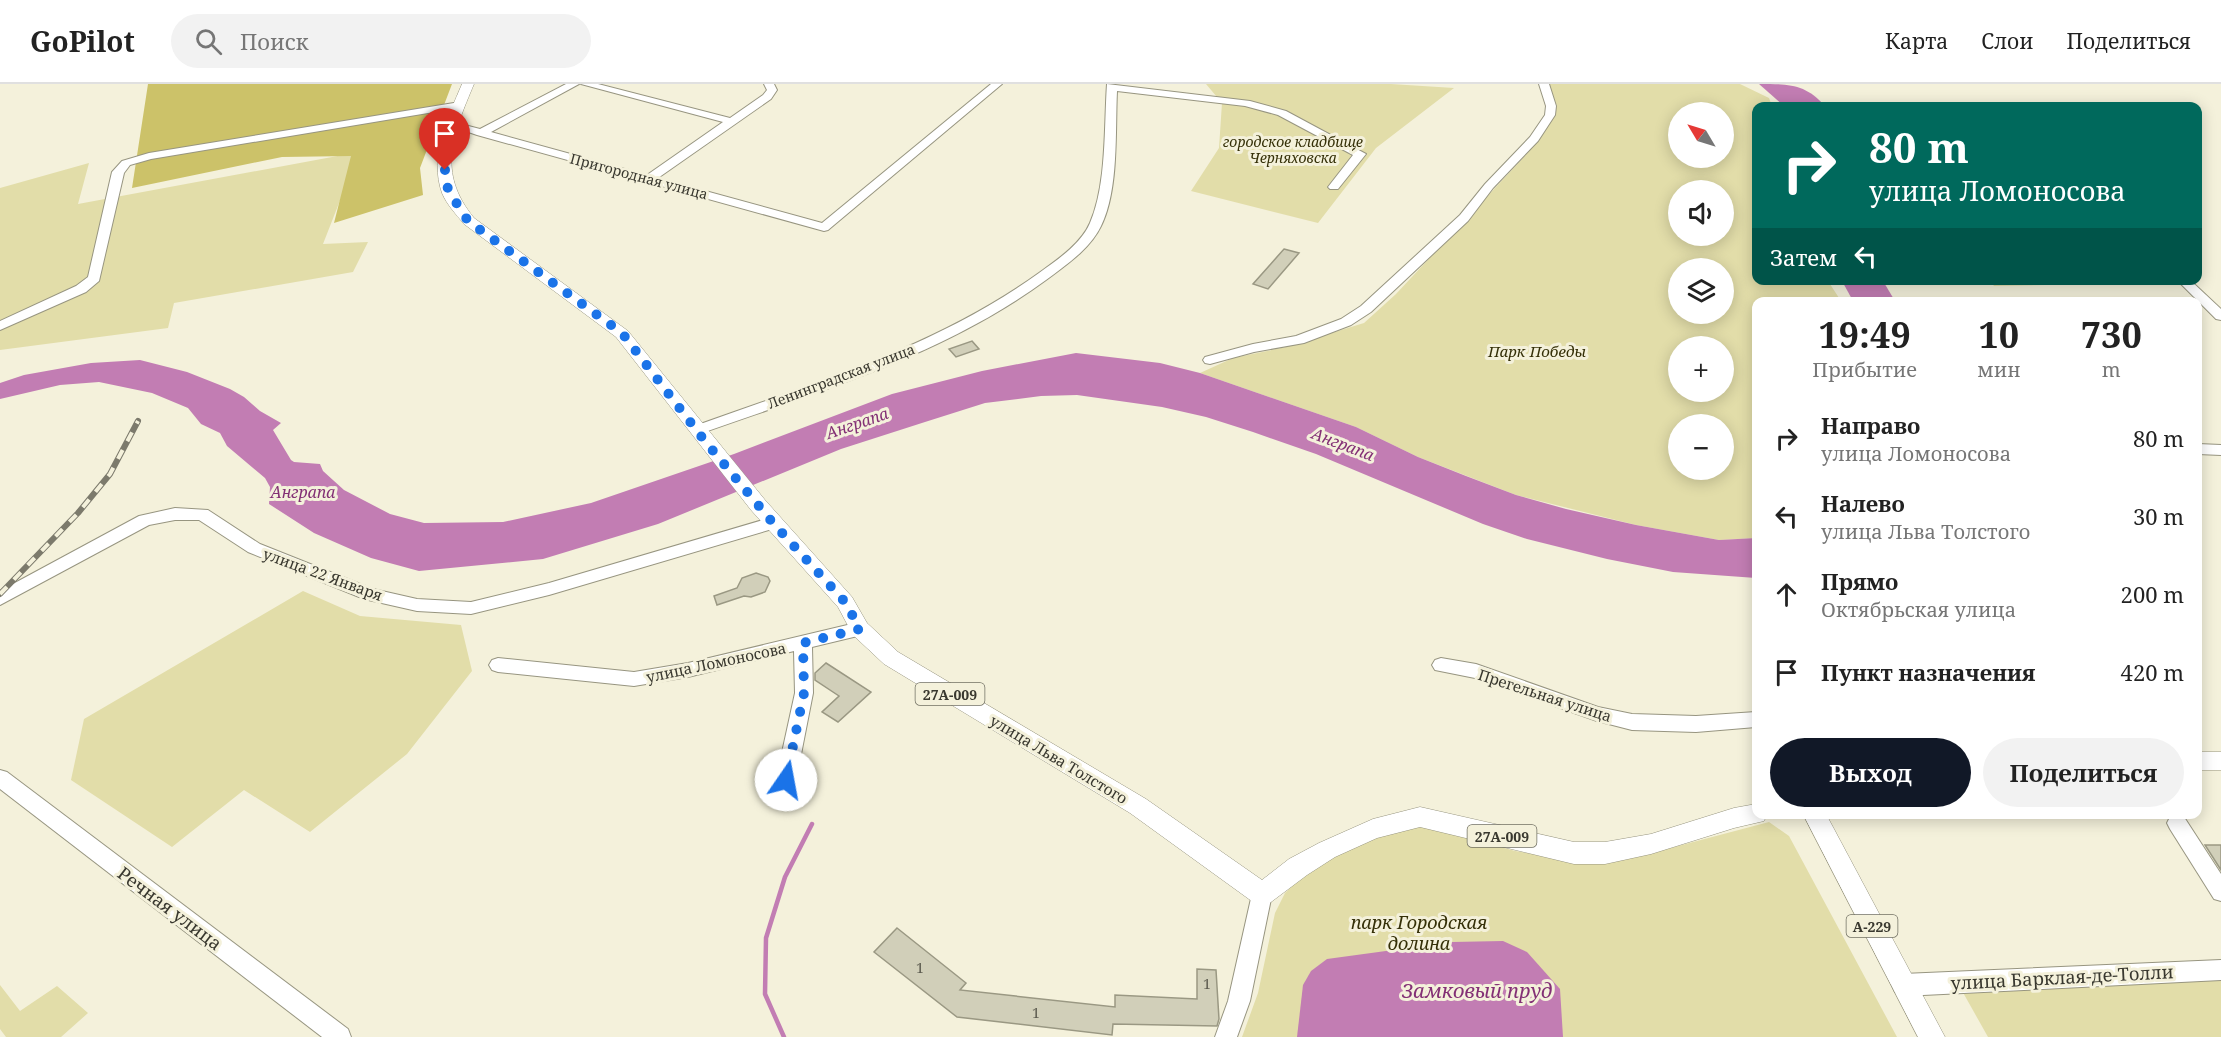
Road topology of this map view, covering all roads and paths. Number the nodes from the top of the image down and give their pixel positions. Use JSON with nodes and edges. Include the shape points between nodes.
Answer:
{"nodes":[{"id":1,"x":468,"y":84,"type":"edge"},
{"id":2,"x":574,"y":84,"type":"edge"},
{"id":3,"x":586,"y":84,"type":"edge"},
{"id":4,"x":770,"y":84,"type":"edge"},
{"id":5,"x":997,"y":84,"type":"edge"},
{"id":6,"x":1544,"y":84,"type":"edge"},
{"id":7,"x":1112,"y":86,"type":"edge"},
{"id":8,"x":611,"y":87,"type":"edge"},
{"id":9,"x":460,"y":105,"type":"junction"},
{"id":10,"x":731,"y":121,"type":"junction"},
{"id":11,"x":453,"y":125,"type":"junction"},
{"id":12,"x":482,"y":133,"type":"junction"},
{"id":13,"x":648,"y":178,"type":"junction"},
{"id":14,"x":1334,"y":187,"type":"dead end"},
{"id":15,"x":2187,"y":285,"type":"edge"},
{"id":16,"x":2200,"y":297,"type":"edge"},
{"id":17,"x":2202,"y":298,"type":"edge"},
{"id":18,"x":2221,"y":316,"type":"edge"},
{"id":19,"x":0,"y":326,"type":"edge"},
{"id":20,"x":1210,"y":360,"type":"dead end"},
{"id":21,"x":701,"y":436,"type":"junction"},
{"id":22,"x":2202,"y":449,"type":"edge"},
{"id":23,"x":2221,"y":450,"type":"edge"},
{"id":24,"x":773,"y":523,"type":"junction"},
{"id":25,"x":0,"y":599,"type":"edge"},
{"id":26,"x":860,"y":629,"type":"junction"},
{"id":27,"x":803,"y":643,"type":"junction"},
{"id":28,"x":498,"y":665,"type":"dead end"},
{"id":29,"x":1442,"y":665,"type":"dead end"},
{"id":30,"x":1752,"y":720,"type":"edge"},
{"id":31,"x":2202,"y":761,"type":"edge"},
{"id":32,"x":2221,"y":761,"type":"edge"},
{"id":33,"x":0,"y":778,"type":"edge"},
{"id":34,"x":786,"y":780,"type":"dead end"},
{"id":35,"x":1752,"y":815,"type":"edge"},
{"id":36,"x":1817,"y":819,"type":"edge"},
{"id":37,"x":2177,"y":823,"type":"dead end"},
{"id":38,"x":2221,"y":892,"type":"edge"},
{"id":39,"x":1262,"y":894,"type":"junction"},
{"id":40,"x":2221,"y":970,"type":"edge"},
{"id":41,"x":1903,"y":985,"type":"junction"},
{"id":42,"x":340,"y":1037,"type":"edge"},
{"id":43,"x":1226,"y":1037,"type":"edge"},
{"id":44,"x":1932,"y":1037,"type":"edge"}],
"edges":[{"from":1,"to":9,"type":"main road","number":"27А-009"},
{"from":2,"to":12,"type":"street"},
{"from":3,"to":8,"type":"street"},
{"from":4,"to":10,"type":"street","via":[[770,94]]},
{"from":5,"to":13,"type":"street","name":"Пригородная улица","via":[[824,227]]},
{"from":6,"to":20,"type":"street","via":[[1550,114],[1534,139],[1464,218],[1366,309],[1347,322],[1299,340]]},
{"from":7,"to":14,"type":"street","via":[[1246,103],[1282,113],[1360,154]]},
{"from":7,"to":21,"type":"street","name":"Ленинградская улица","via":[[1103,197],[1097,223],[1040,280],[986,313],[889,360]]},
{"from":8,"to":10,"type":"street"},
{"from":9,"to":11,"type":"main road","number":"27А-009"},
{"from":9,"to":19,"type":"street","via":[[126,163],[117,172],[94,278]]},
{"from":10,"to":13,"type":"street"},
{"from":11,"to":12,"type":"street","name":"Пригородная улица"},
{"from":11,"to":21,"type":"main road","number":"27А-009","via":[[445,149],[448,190],[468,221],[622,333]]},
{"from":12,"to":13,"type":"street","name":"Пригородная улица"},
{"from":15,"to":16,"type":"street"},
{"from":17,"to":18,"type":"street"},
{"from":21,"to":24,"type":"main road","name":"улица Льва Толстого","number":"27А-009"},
{"from":22,"to":23,"type":"street"},
{"from":24,"to":25,"type":"street","name":"улица 22 Января","via":[[471,608],[417,605],[370,595],[254,549],[201,514],[175,514],[145,520]]},
{"from":24,"to":26,"type":"main road","name":"улица Льва Толстого","number":"27А-009","via":[[845,602]]},
{"from":26,"to":27,"type":"street","name":"улица Ломоносова"},
{"from":26,"to":39,"type":"main road","name":"улица Льва Толстого","number":"27А-009","via":[[891,658],[1138,806]]},
{"from":27,"to":28,"type":"street","name":"улица Ломоносова","via":[[634,679]]},
{"from":27,"to":34,"type":"street","via":[[804,693]]},
{"from":29,"to":30,"type":"street","name":"Прегельная улица","via":[[1476,671],[1597,714],[1632,722]]},
{"from":31,"to":32,"type":"main road"},
{"from":33,"to":42,"type":"street","name":"Речная улица"},
{"from":35,"to":39,"type":"main road","number":"27А-009","via":[[1605,853],[1574,853],[1420,817],[1373,830],[1327,850]]},
{"from":36,"to":41,"type":"main road","number":"А-229"},
{"from":37,"to":38,"type":"street"},
{"from":39,"to":43,"type":"street","via":[[1239,1001]]},
{"from":40,"to":41,"type":"street","name":"улица Барклая-де-Толли"},
{"from":41,"to":44,"type":"main road","number":"А-229"}]}
